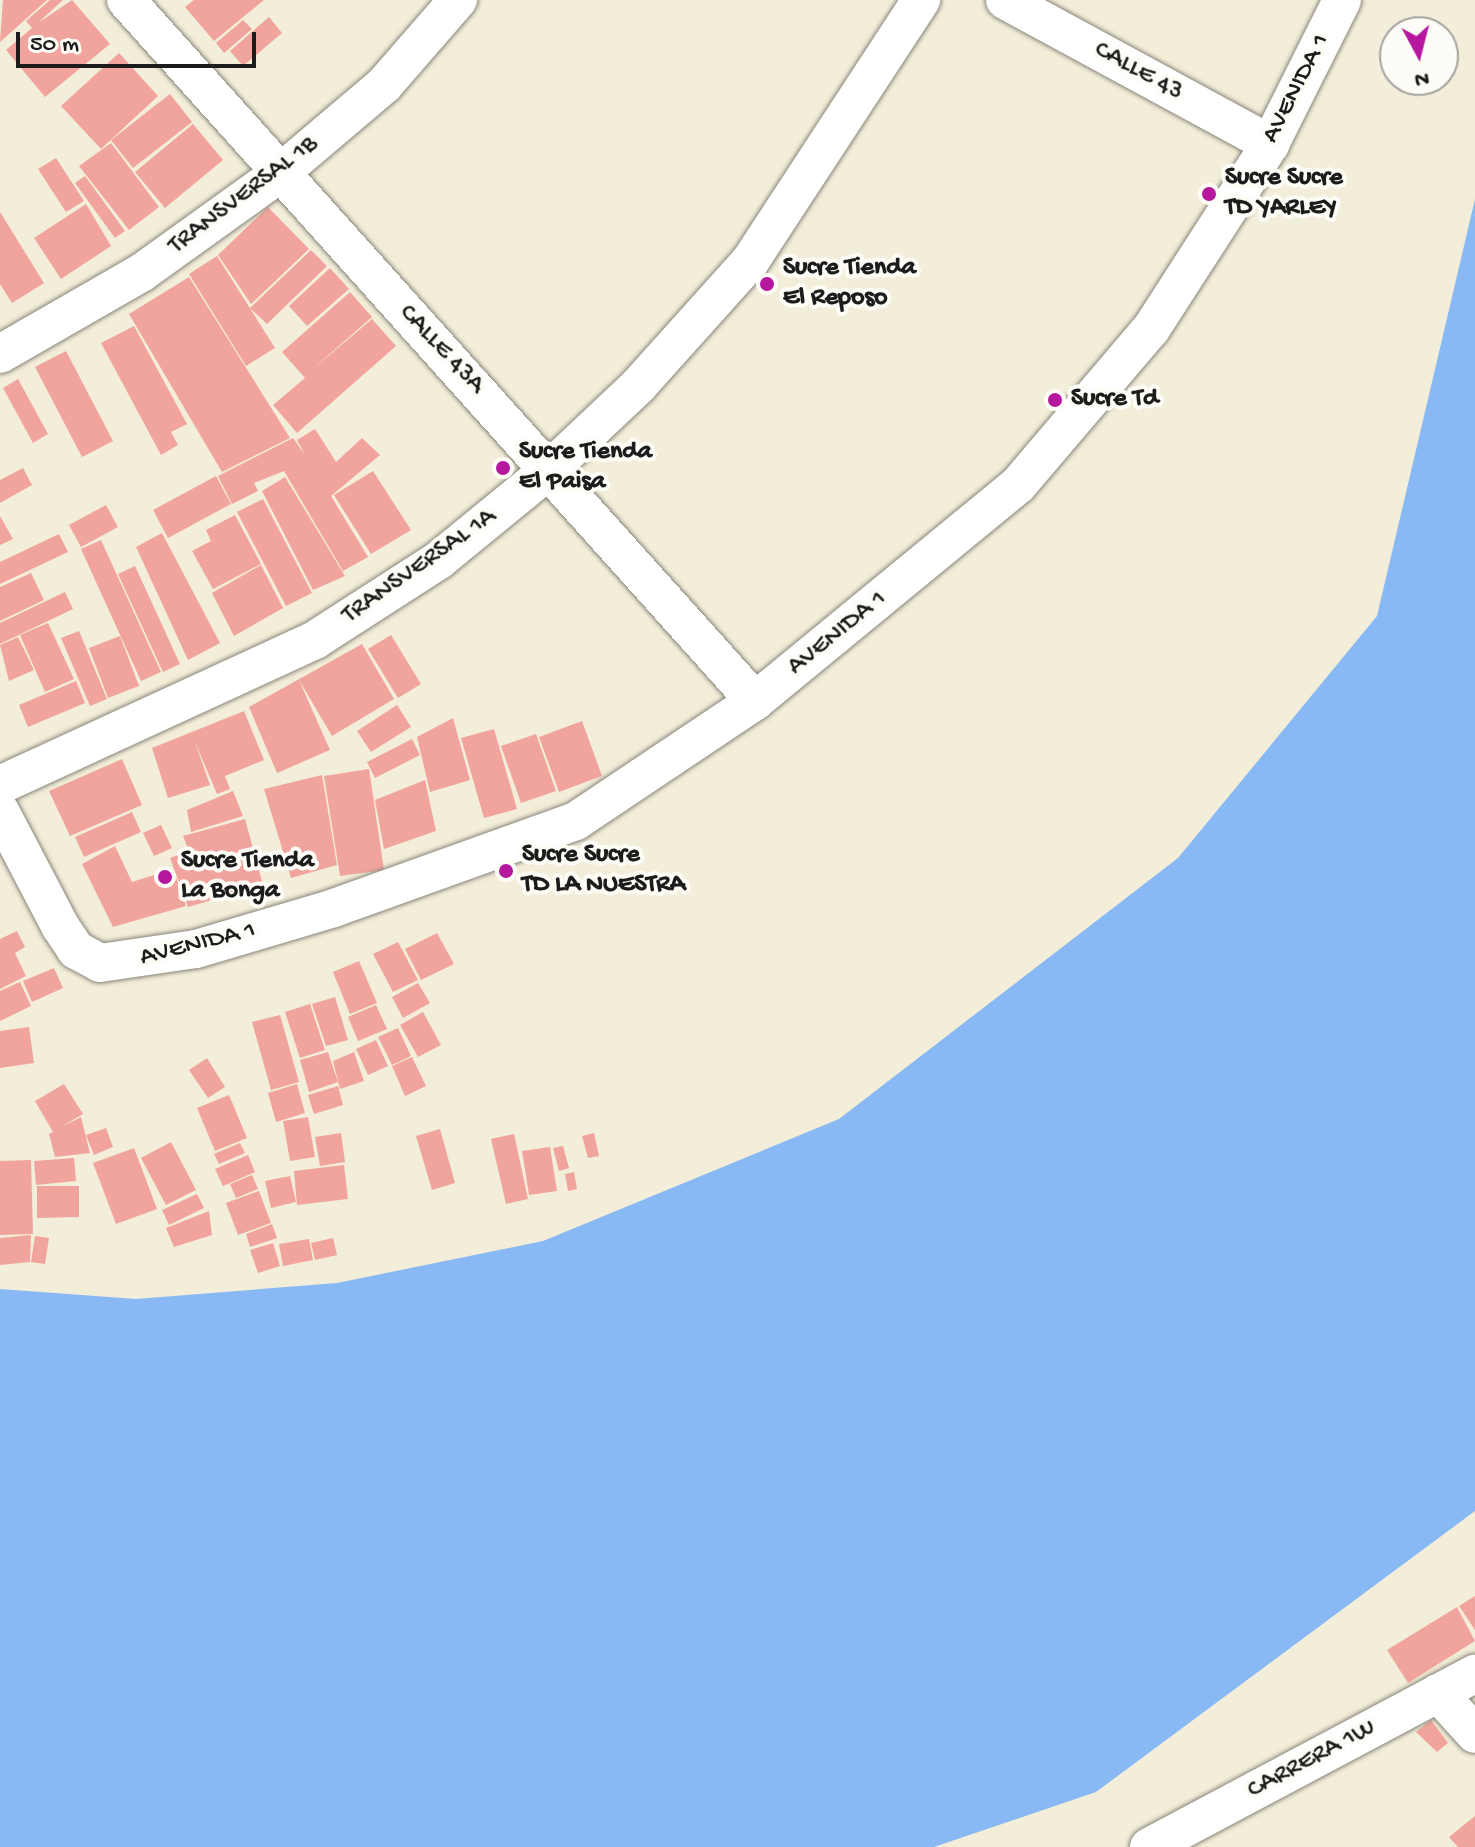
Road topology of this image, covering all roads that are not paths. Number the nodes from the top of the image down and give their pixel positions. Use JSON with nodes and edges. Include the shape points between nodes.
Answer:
{"nodes":[{"id":1,"x":126,"y":0,"type":"edge"},
{"id":2,"x":458,"y":0,"type":"edge"},
{"id":3,"x":921,"y":0,"type":"edge"},
{"id":4,"x":1005,"y":0,"type":"edge"},
{"id":5,"x":1342,"y":0,"type":"edge"},
{"id":6,"x":1270,"y":144,"type":"junction"},
{"id":7,"x":279,"y":174,"type":"junction"},
{"id":8,"x":0,"y":354,"type":"edge"},
{"id":9,"x":550,"y":469,"type":"junction"},
{"id":10,"x":755,"y":701,"type":"junction"},
{"id":11,"x":0,"y":785,"type":"edge"},
{"id":12,"x":0,"y":811,"type":"edge"},
{"id":13,"x":1475,"y":1674,"type":"edge"},
{"id":14,"x":1438,"y":1693,"type":"junction"},
{"id":15,"x":1475,"y":1734,"type":"edge"},
{"id":16,"x":1149,"y":1847,"type":"edge"}],
"edges":[{"from":1,"to":7,"type":"street","name":"CALLE 43A"},
{"from":2,"to":7,"type":"street","name":"TRANSVERSAL 1B","via":[[384,85]]},
{"from":3,"to":9,"type":"street","name":"TRANSVERSAL 1A","via":[[751,260],[638,386]]},
{"from":4,"to":6,"type":"street","name":"CALLE 43"},
{"from":5,"to":6,"type":"street","name":"AVENIDA 1"},
{"from":6,"to":10,"type":"street","name":"AVENIDA 1","via":[[1151,329],[1018,485]]},
{"from":7,"to":8,"type":"street","name":"TRANSVERSAL 1B","via":[[141,273]]},
{"from":7,"to":9,"type":"street","name":"CALLE 43A"},
{"from":9,"to":10,"type":"street","name":"CALLE 43A"},
{"from":9,"to":11,"type":"street","name":"TRANSVERSAL 1A","via":[[439,560],[315,640]]},
{"from":10,"to":12,"type":"street","name":"AVENIDA 1","via":[[576,821],[334,908],[148,960],[100,963],[76,950]]},
{"from":13,"to":14,"type":"street","name":"CARRERA 1W"},
{"from":14,"to":15,"type":"street"},
{"from":14,"to":16,"type":"street","name":"CARRERA 1W"}]}
